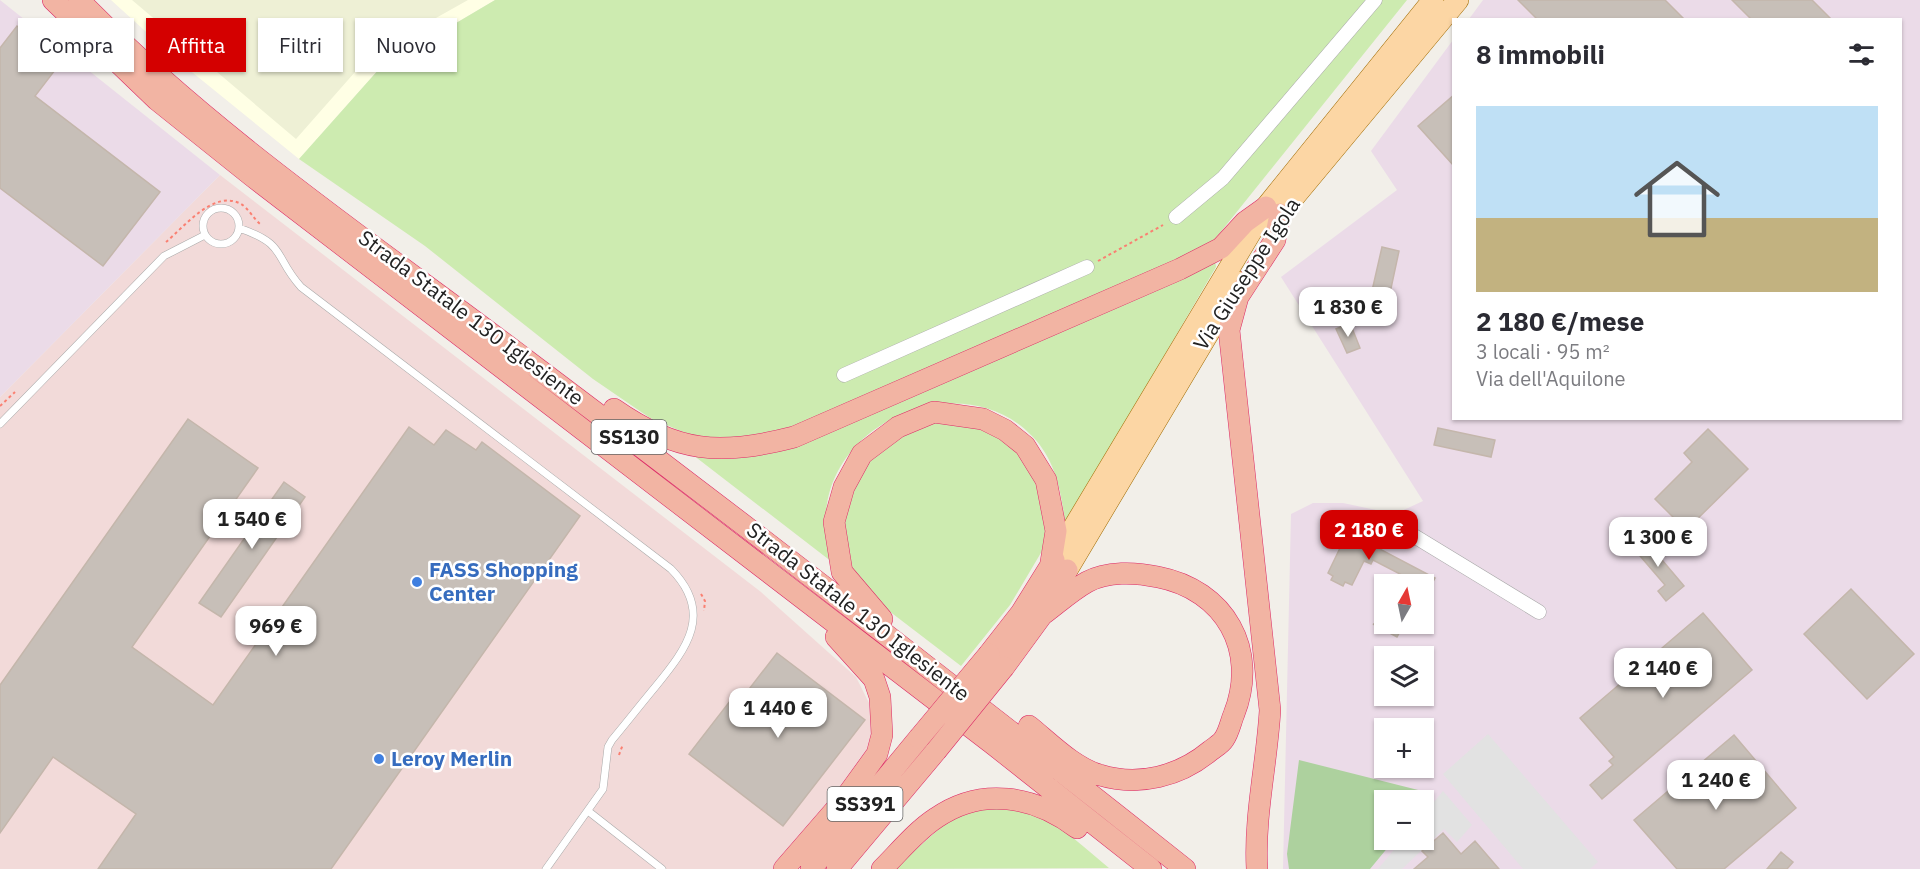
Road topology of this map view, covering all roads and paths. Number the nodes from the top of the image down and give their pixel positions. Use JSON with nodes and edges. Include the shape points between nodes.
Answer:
{"nodes":[{"id":1,"x":53,"y":0,"type":"edge"},
{"id":2,"x":79,"y":0,"type":"edge"},
{"id":3,"x":1375,"y":0,"type":"edge"},
{"id":4,"x":1433,"y":0,"type":"edge"},
{"id":5,"x":1458,"y":0,"type":"edge"},
{"id":6,"x":1417,"y":10,"type":"edge"},
{"id":7,"x":1273,"y":210,"type":"junction"},
{"id":8,"x":1176,"y":217,"type":"joint"},
{"id":9,"x":239,"y":228,"type":"junction"},
{"id":10,"x":267,"y":230,"type":"dead end"},
{"id":11,"x":205,"y":235,"type":"junction"},
{"id":12,"x":162,"y":246,"type":"dead end"},
{"id":13,"x":1087,"y":267,"type":"joint"},
{"id":14,"x":527,"y":360,"type":"junction"},
{"id":15,"x":844,"y":375,"type":"dead end"},
{"id":16,"x":17,"y":390,"type":"dead end"},
{"id":17,"x":0,"y":406,"type":"edge"},
{"id":18,"x":0,"y":424,"type":"edge"},
{"id":19,"x":1379,"y":519,"type":"dead end"},
{"id":20,"x":1057,"y":566,"type":"junction"},
{"id":21,"x":700,"y":592,"type":"dead end"},
{"id":22,"x":805,"y":600,"type":"junction"},
{"id":23,"x":1539,"y":612,"type":"dead end"},
{"id":24,"x":1042,"y":615,"type":"junction"},
{"id":25,"x":703,"y":619,"type":"dead end"},
{"id":26,"x":912,"y":654,"type":"junction"},
{"id":27,"x":996,"y":661,"type":"junction"},
{"id":28,"x":1004,"y":724,"type":"junction"},
{"id":29,"x":624,"y":742,"type":"dead end"},
{"id":30,"x":618,"y":758,"type":"dead end"},
{"id":31,"x":588,"y":811,"type":"junction"},
{"id":32,"x":546,"y":869,"type":"edge"},
{"id":33,"x":662,"y":869,"type":"edge"},
{"id":34,"x":784,"y":869,"type":"edge"},
{"id":35,"x":811,"y":869,"type":"edge"},
{"id":36,"x":837,"y":869,"type":"edge"},
{"id":37,"x":882,"y":869,"type":"edge"},
{"id":38,"x":1131,"y":869,"type":"edge"},
{"id":39,"x":1150,"y":869,"type":"edge"},
{"id":40,"x":1185,"y":869,"type":"edge"},
{"id":41,"x":1257,"y":869,"type":"edge"}],
"edges":[{"from":1,"to":22,"type":"highway","name":"Strada Statale 130 Iglesiente","number":"SS130","via":[[157,100],[252,176]]},
{"from":2,"to":14,"type":"highway","name":"Strada Statale 130 Iglesiente","number":"SS130","via":[[175,91]]},
{"from":3,"to":8,"type":"street","via":[[1224,178]]},
{"from":4,"to":6,"type":"main road","name":"Via Giuseppe Igola"},
{"from":5,"to":7,"type":"main road","name":"Via Giuseppe Igola"},
{"from":6,"to":7,"type":"main road","name":"Via Giuseppe Igola"},
{"from":7,"to":14,"type":"highway","via":[[1245,222],[1221,248],[1180,269],[794,437],[755,447],[724,449],[661,438],[554,366]]},
{"from":7,"to":20,"type":"main road","name":"Via Giuseppe Igola"},
{"from":7,"to":41,"type":"highway","via":[[1275,240],[1238,297],[1229,330],[1270,710],[1255,836]]},
{"from":8,"to":13,"type":"path"},
{"from":9,"to":11,"type":"lane","via":[[232,241],[225,244],[217,244]]},
{"from":9,"to":11,"type":"lane","via":[[234,213],[220,208],[203,220]]},
{"from":9,"to":31,"type":"lane","via":[[270,242],[301,287],[671,569],[684,585],[693,615],[688,643],[612,740],[605,782]]},
{"from":10,"to":12,"type":"path","via":[[241,204],[223,202],[206,207]]},
{"from":11,"to":18,"type":"lane","via":[[172,250],[159,261]]},
{"from":13,"to":15,"type":"street"},
{"from":14,"to":26,"type":"highway","name":"Strada Statale 130 Iglesiente","number":"SS130"},
{"from":16,"to":17,"type":"path"},
{"from":19,"to":23,"type":"street","via":[[1401,528]]},
{"from":20,"to":24,"type":"highway","number":"SS391"},
{"from":20,"to":26,"type":"highway","via":[[1056,531],[1046,480],[1025,446],[1005,429],[983,418],[934,412],[898,428],[862,454],[844,487],[834,522],[842,572]]},
{"from":20,"to":27,"type":"highway","number":"SS391","via":[[1021,613]]},
{"from":21,"to":25,"type":"path","via":[[705,601]]},
{"from":22,"to":34,"type":"highway","via":[[874,679],[880,697],[882,735],[877,754],[843,801]]},
{"from":22,"to":39,"type":"highway","name":"Strada Statale 130 Iglesiente","number":"SS130"},
{"from":24,"to":27,"type":"highway","number":"SS391"},
{"from":24,"to":28,"type":"highway","via":[[1088,582],[1109,576],[1136,572],[1171,579],[1192,588],[1229,620],[1242,659],[1240,697],[1224,739],[1196,763],[1159,778],[1126,780],[1098,775],[1026,724]]},
{"from":26,"to":28,"type":"highway","name":"Strada Statale 130 Iglesiente","number":"SS130"},
{"from":27,"to":35,"type":"highway","number":"SS391","bridge":true,"via":[[919,738]]},
{"from":27,"to":36,"type":"highway","number":"SS391","bridge":true,"via":[[936,752]]},
{"from":28,"to":40,"type":"highway","name":"Strada Statale 130 Iglesiente","number":"SS130"},
{"from":29,"to":30,"type":"path"},
{"from":31,"to":32,"type":"lane"},
{"from":31,"to":33,"type":"lane"},
{"from":37,"to":38,"type":"highway","via":[[935,818],[960,804],[990,797],[1023,799],[1056,812]]}]}
